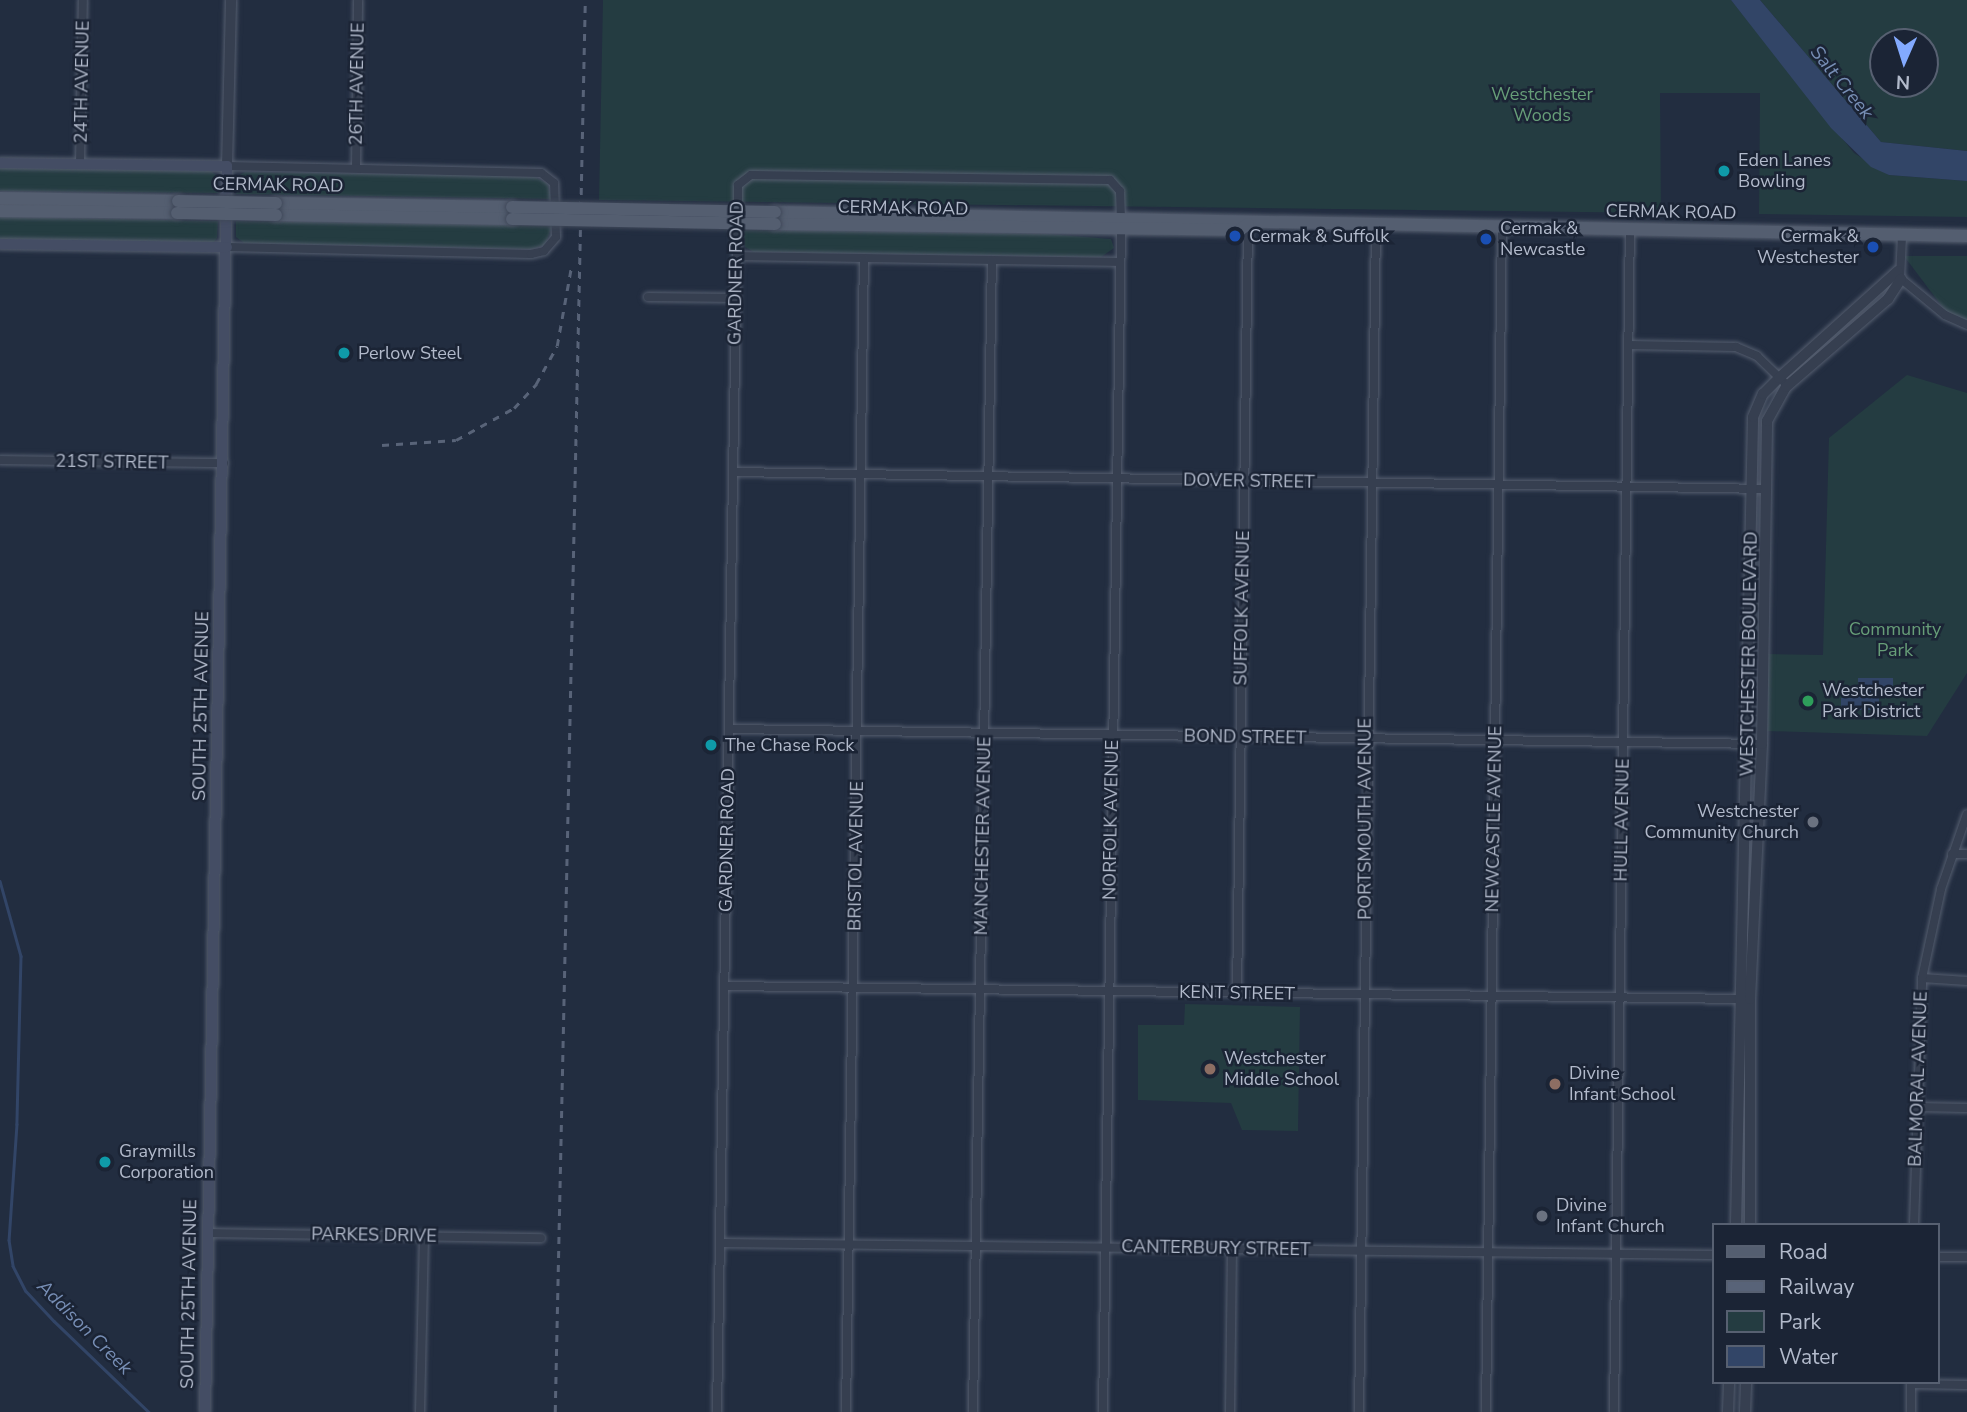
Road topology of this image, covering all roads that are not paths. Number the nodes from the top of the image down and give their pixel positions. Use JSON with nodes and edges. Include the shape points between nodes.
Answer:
{"nodes":[{"id":1,"x":83,"y":0,"type":"edge"},
{"id":2,"x":231,"y":0,"type":"edge"},
{"id":3,"x":358,"y":0,"type":"edge"},
{"id":4,"x":0,"y":163,"type":"edge"},
{"id":5,"x":80,"y":164,"type":"junction"},
{"id":6,"x":227,"y":166,"type":"junction"},
{"id":7,"x":356,"y":168,"type":"junction"},
{"id":8,"x":738,"y":185,"type":"joint"},
{"id":9,"x":0,"y":198,"type":"edge"},
{"id":10,"x":178,"y":207,"type":"junction"},
{"id":11,"x":0,"y":211,"type":"edge"},
{"id":12,"x":1121,"y":222,"type":"junction"},
{"id":13,"x":1248,"y":224,"type":"junction"},
{"id":14,"x":1376,"y":225,"type":"junction"},
{"id":15,"x":1502,"y":227,"type":"junction"},
{"id":16,"x":1630,"y":229,"type":"junction"},
{"id":17,"x":1902,"y":236,"type":"junction"},
{"id":18,"x":1967,"y":236,"type":"edge"},
{"id":19,"x":0,"y":244,"type":"edge"},
{"id":20,"x":227,"y":247,"type":"junction"},
{"id":21,"x":737,"y":256,"type":"junction"},
{"id":22,"x":864,"y":258,"type":"junction"},
{"id":23,"x":992,"y":260,"type":"junction"},
{"id":24,"x":1120,"y":262,"type":"junction"},
{"id":25,"x":1899,"y":275,"type":"junction"},
{"id":26,"x":648,"y":297,"type":"dead end"},
{"id":27,"x":736,"y":298,"type":"junction"},
{"id":28,"x":1967,"y":325,"type":"edge"},
{"id":29,"x":1628,"y":345,"type":"junction"},
{"id":30,"x":1784,"y":382,"type":"junction"},
{"id":31,"x":0,"y":460,"type":"edge"},
{"id":32,"x":224,"y":463,"type":"junction"},
{"id":33,"x":733,"y":472,"type":"junction"},
{"id":34,"x":861,"y":474,"type":"junction"},
{"id":35,"x":989,"y":476,"type":"junction"},
{"id":36,"x":1116,"y":478,"type":"junction"},
{"id":37,"x":1245,"y":481,"type":"junction"},
{"id":38,"x":1371,"y":482,"type":"junction"},
{"id":39,"x":1499,"y":485,"type":"junction"},
{"id":40,"x":1626,"y":486,"type":"junction"},
{"id":41,"x":1751,"y":489,"type":"junction"},
{"id":42,"x":1765,"y":489,"type":"junction"},
{"id":43,"x":729,"y":729,"type":"junction"},
{"id":44,"x":858,"y":731,"type":"junction"},
{"id":45,"x":985,"y":732,"type":"junction"},
{"id":46,"x":1112,"y":735,"type":"junction"},
{"id":47,"x":1240,"y":736,"type":"junction"},
{"id":48,"x":1365,"y":738,"type":"junction"},
{"id":49,"x":1495,"y":740,"type":"junction"},
{"id":50,"x":1623,"y":742,"type":"junction"},
{"id":51,"x":1748,"y":744,"type":"junction"},
{"id":52,"x":1762,"y":744,"type":"junction"},
{"id":53,"x":1967,"y":814,"type":"edge"},
{"id":54,"x":1952,"y":854,"type":"junction"},
{"id":55,"x":1967,"y":854,"type":"edge"},
{"id":56,"x":1922,"y":978,"type":"junction"},
{"id":57,"x":1967,"y":981,"type":"edge"},
{"id":58,"x":724,"y":986,"type":"junction"},
{"id":59,"x":854,"y":988,"type":"junction"},
{"id":60,"x":980,"y":989,"type":"junction"},
{"id":61,"x":1108,"y":991,"type":"junction"},
{"id":62,"x":1237,"y":993,"type":"junction"},
{"id":63,"x":1364,"y":994,"type":"junction"},
{"id":64,"x":1492,"y":996,"type":"junction"},
{"id":65,"x":1619,"y":998,"type":"junction"},
{"id":66,"x":1745,"y":999,"type":"junction"},
{"id":67,"x":1917,"y":1107,"type":"junction"},
{"id":68,"x":1967,"y":1108,"type":"edge"},
{"id":69,"x":1736,"y":1223,"type":"edge"},
{"id":70,"x":1750,"y":1223,"type":"edge"},
{"id":71,"x":1914,"y":1223,"type":"edge"},
{"id":72,"x":208,"y":1233,"type":"junction"},
{"id":73,"x":424,"y":1236,"type":"junction"},
{"id":74,"x":541,"y":1238,"type":"dead end"},
{"id":75,"x":720,"y":1243,"type":"junction"},
{"id":76,"x":849,"y":1244,"type":"junction"},
{"id":77,"x":976,"y":1245,"type":"junction"},
{"id":78,"x":1105,"y":1247,"type":"junction"},
{"id":79,"x":1231,"y":1248,"type":"junction"},
{"id":80,"x":1360,"y":1250,"type":"junction"},
{"id":81,"x":1489,"y":1251,"type":"junction"},
{"id":82,"x":1617,"y":1253,"type":"junction"},
{"id":83,"x":1712,"y":1255,"type":"edge"},
{"id":84,"x":1939,"y":1256,"type":"edge"},
{"id":85,"x":1967,"y":1257,"type":"edge"},
{"id":86,"x":1729,"y":1384,"type":"edge"},
{"id":87,"x":1746,"y":1384,"type":"edge"},
{"id":88,"x":1912,"y":1384,"type":"edge"},
{"id":89,"x":1939,"y":1384,"type":"edge"},
{"id":90,"x":1967,"y":1385,"type":"edge"},
{"id":91,"x":205,"y":1412,"type":"edge"},
{"id":92,"x":419,"y":1412,"type":"edge"},
{"id":93,"x":717,"y":1412,"type":"edge"},
{"id":94,"x":846,"y":1412,"type":"edge"},
{"id":95,"x":973,"y":1412,"type":"edge"},
{"id":96,"x":1103,"y":1412,"type":"edge"},
{"id":97,"x":1230,"y":1412,"type":"edge"},
{"id":98,"x":1359,"y":1412,"type":"edge"},
{"id":99,"x":1486,"y":1412,"type":"edge"},
{"id":100,"x":1614,"y":1412,"type":"edge"},
{"id":101,"x":1728,"y":1412,"type":"edge"},
{"id":102,"x":1745,"y":1412,"type":"edge"},
{"id":103,"x":1911,"y":1412,"type":"edge"}],
"edges":[{"from":1,"to":5,"type":"street","name":"24TH AVENUE"},
{"from":2,"to":6,"type":"street","name":"SOUTH 25TH AVENUE"},
{"from":3,"to":7,"type":"street","name":"26TH AVENUE"},
{"from":4,"to":5,"type":"main road"},
{"from":5,"to":6,"type":"main road"},
{"from":6,"to":7,"type":"street","name":"CERMAK ROAD"},
{"from":6,"to":20,"type":"main road","name":"SOUTH 25TH AVENUE"},
{"from":7,"to":20,"type":"street","name":"CERMAK ROAD","via":[[541,173],[554,183],[556,237],[544,251],[531,254]]},
{"from":8,"to":12,"type":"street","name":"CERMAK ROAD","via":[[751,175],[1110,180],[1120,191]]},
{"from":8,"to":21,"type":"street","name":"GARDNER ROAD"},
{"from":9,"to":10,"type":"main road","name":"CERMAK ROAD"},
{"from":10,"to":11,"type":"main road","name":"CERMAK ROAD"},
{"from":10,"to":12,"type":"main road","name":"CERMAK ROAD","bridge":true},
{"from":12,"to":13,"type":"main road","name":"CERMAK ROAD","via":[[1240,230]]},
{"from":12,"to":24,"type":"street","name":"NORFOLK AVENUE"},
{"from":13,"to":14,"type":"main road","name":"CERMAK ROAD"},
{"from":13,"to":37,"type":"street","name":"SUFFOLK AVENUE"},
{"from":14,"to":15,"type":"main road","name":"CERMAK ROAD"},
{"from":14,"to":38,"type":"street","name":"PORTSMOUTH AVENUE"},
{"from":15,"to":16,"type":"main road","name":"CERMAK ROAD"},
{"from":15,"to":39,"type":"street","name":"NEWCASTLE AVENUE"},
{"from":16,"to":17,"type":"main road","name":"CERMAK ROAD"},
{"from":16,"to":29,"type":"street","name":"HULL AVENUE"},
{"from":17,"to":18,"type":"main road","name":"CERMAK ROAD"},
{"from":17,"to":25,"type":"street"},
{"from":19,"to":20,"type":"main road"},
{"from":20,"to":32,"type":"main road","name":"SOUTH 25TH AVENUE"},
{"from":21,"to":22,"type":"street"},
{"from":21,"to":27,"type":"street","name":"GARDNER ROAD"},
{"from":22,"to":23,"type":"street"},
{"from":22,"to":34,"type":"street","name":"BRISTOL AVENUE"},
{"from":23,"to":24,"type":"street"},
{"from":23,"to":35,"type":"street","name":"MANCHESTER AVENUE"},
{"from":24,"to":36,"type":"street","name":"NORFOLK AVENUE"},
{"from":25,"to":28,"type":"street","via":[[1945,315]]},
{"from":25,"to":30,"type":"street","name":"WESTCHESTER BOULEVARD"},
{"from":26,"to":27,"type":"street"},
{"from":27,"to":33,"type":"street","name":"GARDNER ROAD"},
{"from":29,"to":30,"type":"street","via":[[1736,346],[1757,356]]},
{"from":29,"to":40,"type":"street","name":"HULL AVENUE"},
{"from":30,"to":41,"type":"street","name":"WESTCHESTER BOULEVARD","via":[[1763,394],[1753,417]]},
{"from":30,"to":42,"type":"street","name":"WESTCHESTER BOULEVARD","via":[[1767,421]]},
{"from":31,"to":32,"type":"street","name":"21ST STREET"},
{"from":32,"to":72,"type":"main road","name":"SOUTH 25TH AVENUE"},
{"from":33,"to":34,"type":"street","name":"DOVER STREET"},
{"from":33,"to":43,"type":"street","name":"GARDNER ROAD"},
{"from":34,"to":35,"type":"street","name":"DOVER STREET"},
{"from":34,"to":44,"type":"street","name":"BRISTOL AVENUE"},
{"from":35,"to":36,"type":"street","name":"DOVER STREET"},
{"from":35,"to":45,"type":"street","name":"MANCHESTER AVENUE"},
{"from":36,"to":37,"type":"street","name":"DOVER STREET"},
{"from":36,"to":46,"type":"street","name":"NORFOLK AVENUE"},
{"from":37,"to":38,"type":"street","name":"DOVER STREET"},
{"from":37,"to":47,"type":"street","name":"SUFFOLK AVENUE"},
{"from":38,"to":39,"type":"street","name":"DOVER STREET"},
{"from":38,"to":48,"type":"street","name":"PORTSMOUTH AVENUE"},
{"from":39,"to":40,"type":"street","name":"DOVER STREET"},
{"from":39,"to":49,"type":"street","name":"NEWCASTLE AVENUE"},
{"from":40,"to":41,"type":"street","name":"DOVER STREET"},
{"from":40,"to":50,"type":"street","name":"HULL AVENUE"},
{"from":41,"to":42,"type":"street","name":"DOVER STREET"},
{"from":41,"to":51,"type":"street","name":"WESTCHESTER BOULEVARD"},
{"from":42,"to":52,"type":"street","name":"WESTCHESTER BOULEVARD"},
{"from":43,"to":44,"type":"street","name":"BOND STREET"},
{"from":43,"to":58,"type":"street","name":"GARDNER ROAD"},
{"from":44,"to":45,"type":"street","name":"BOND STREET"},
{"from":44,"to":59,"type":"street","name":"BRISTOL AVENUE"},
{"from":45,"to":46,"type":"street","name":"BOND STREET"},
{"from":45,"to":60,"type":"street","name":"MANCHESTER AVENUE"},
{"from":46,"to":47,"type":"street","name":"BOND STREET"},
{"from":46,"to":61,"type":"street","name":"NORFOLK AVENUE"},
{"from":47,"to":48,"type":"street","name":"BOND STREET"},
{"from":47,"to":62,"type":"street","name":"SUFFOLK AVENUE"},
{"from":48,"to":49,"type":"street","name":"BOND STREET"},
{"from":48,"to":63,"type":"street","name":"PORTSMOUTH AVENUE"},
{"from":49,"to":50,"type":"street","name":"BOND STREET"},
{"from":49,"to":64,"type":"street","name":"NEWCASTLE AVENUE"},
{"from":50,"to":51,"type":"street","name":"BOND STREET"},
{"from":50,"to":65,"type":"street","name":"HULL AVENUE"},
{"from":51,"to":52,"type":"street","name":"BOND STREET"},
{"from":51,"to":66,"type":"street","name":"WESTCHESTER BOULEVARD"},
{"from":52,"to":66,"type":"street","name":"WESTCHESTER BOULEVARD"},
{"from":53,"to":54,"type":"street","name":"BALMORAL AVENUE"},
{"from":54,"to":55,"type":"street"},
{"from":54,"to":56,"type":"street","name":"BALMORAL AVENUE"},
{"from":56,"to":57,"type":"street"},
{"from":56,"to":67,"type":"street","name":"BALMORAL AVENUE"},
{"from":58,"to":59,"type":"street","name":"KENT STREET"},
{"from":58,"to":75,"type":"street","name":"GARDNER ROAD"},
{"from":59,"to":60,"type":"street","name":"KENT STREET"},
{"from":59,"to":76,"type":"street","name":"BRISTOL AVENUE"},
{"from":60,"to":61,"type":"street","name":"KENT STREET"},
{"from":60,"to":77,"type":"street","name":"MANCHESTER AVENUE"},
{"from":61,"to":62,"type":"street","name":"KENT STREET"},
{"from":61,"to":78,"type":"street","name":"NORFOLK AVENUE"},
{"from":62,"to":63,"type":"street","name":"KENT STREET"},
{"from":63,"to":64,"type":"street","name":"KENT STREET"},
{"from":63,"to":80,"type":"street","name":"PORTSMOUTH AVENUE"},
{"from":64,"to":65,"type":"street","name":"KENT STREET"},
{"from":64,"to":81,"type":"street","name":"NEWCASTLE AVENUE"},
{"from":65,"to":66,"type":"street","name":"KENT STREET"},
{"from":65,"to":82,"type":"street","name":"HULL AVENUE"},
{"from":66,"to":69,"type":"street","name":"WESTCHESTER BOULEVARD"},
{"from":66,"to":70,"type":"street","name":"WESTCHESTER BOULEVARD"},
{"from":67,"to":68,"type":"street"},
{"from":67,"to":71,"type":"street","name":"BALMORAL AVENUE"},
{"from":72,"to":73,"type":"street","name":"PARKES DRIVE"},
{"from":72,"to":91,"type":"main road","name":"SOUTH 25TH AVENUE"},
{"from":73,"to":74,"type":"street","name":"PARKES DRIVE"},
{"from":73,"to":92,"type":"street"},
{"from":75,"to":76,"type":"street","name":"CANTERBURY STREET"},
{"from":75,"to":93,"type":"street","name":"GARDNER ROAD"},
{"from":76,"to":77,"type":"street","name":"CANTERBURY STREET"},
{"from":76,"to":94,"type":"street","name":"BRISTOL AVENUE"},
{"from":77,"to":78,"type":"street","name":"CANTERBURY STREET"},
{"from":77,"to":95,"type":"street","name":"MANCHESTER AVENUE"},
{"from":78,"to":79,"type":"street","name":"CANTERBURY STREET"},
{"from":78,"to":96,"type":"street","name":"NORFOLK AVENUE"},
{"from":79,"to":80,"type":"street","name":"CANTERBURY STREET"},
{"from":79,"to":97,"type":"street"},
{"from":80,"to":81,"type":"street","name":"CANTERBURY STREET"},
{"from":80,"to":98,"type":"street","name":"PORTSMOUTH AVENUE"},
{"from":81,"to":82,"type":"street","name":"CANTERBURY STREET"},
{"from":81,"to":99,"type":"street","name":"NEWCASTLE AVENUE"},
{"from":82,"to":83,"type":"street","name":"CANTERBURY STREET"},
{"from":82,"to":100,"type":"street","name":"HULL AVENUE"},
{"from":84,"to":85,"type":"street"},
{"from":86,"to":101,"type":"street"},
{"from":87,"to":102,"type":"street"},
{"from":88,"to":103,"type":"street"},
{"from":89,"to":90,"type":"street"}]}
